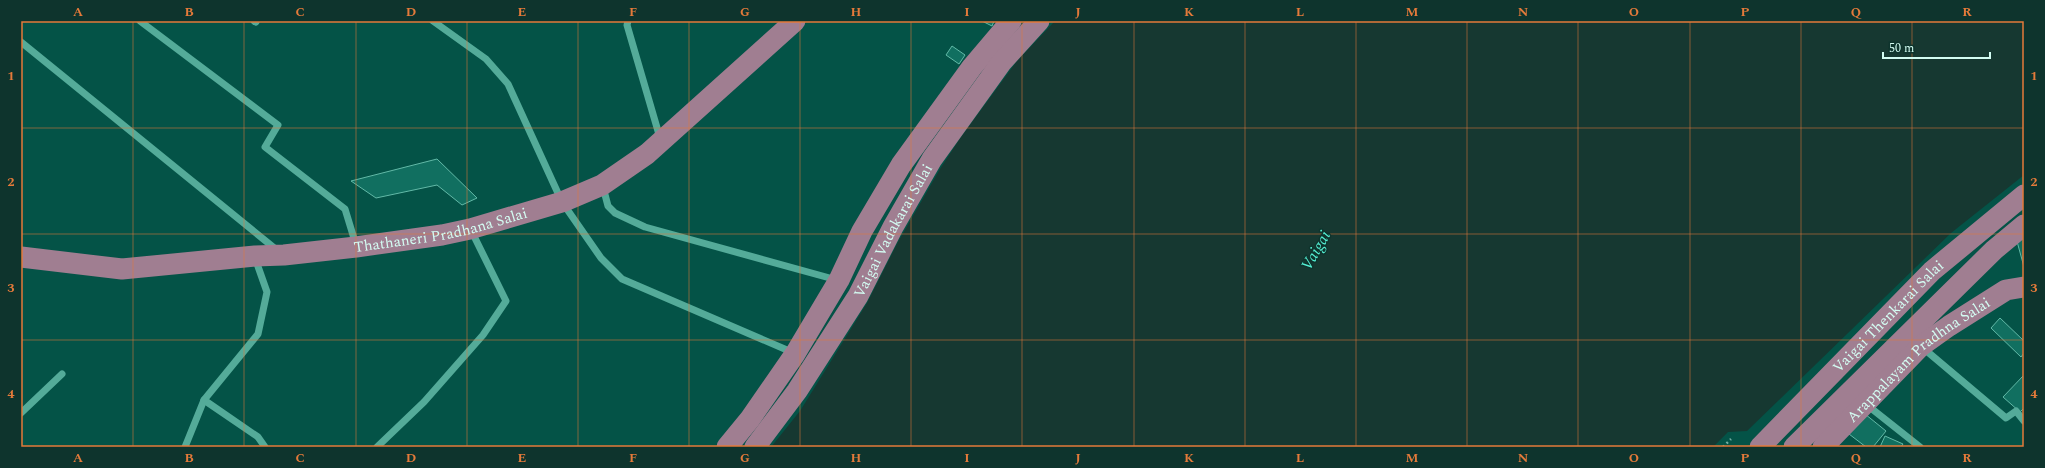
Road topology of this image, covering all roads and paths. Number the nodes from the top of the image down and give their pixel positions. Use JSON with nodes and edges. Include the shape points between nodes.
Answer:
{"nodes":[{"id":1,"x":140,"y":21,"type":"edge"},
{"id":2,"x":433,"y":21,"type":"edge"},
{"id":3,"x":628,"y":21,"type":"edge"},
{"id":4,"x":795,"y":21,"type":"edge"},
{"id":5,"x":1011,"y":21,"type":"edge"},
{"id":6,"x":1039,"y":21,"type":"edge"},
{"id":7,"x":21,"y":42,"type":"edge"},
{"id":8,"x":662,"y":142,"type":"junction"},
{"id":9,"x":602,"y":185,"type":"junction"},
{"id":10,"x":2024,"y":195,"type":"edge"},
{"id":11,"x":562,"y":202,"type":"junction"},
{"id":12,"x":2024,"y":225,"type":"edge"},
{"id":13,"x":470,"y":229,"type":"junction"},
{"id":14,"x":356,"y":247,"type":"junction"},
{"id":15,"x":284,"y":255,"type":"junction"},
{"id":16,"x":255,"y":256,"type":"junction"},
{"id":17,"x":21,"y":257,"type":"edge"},
{"id":18,"x":839,"y":280,"type":"junction"},
{"id":19,"x":2023,"y":289,"type":"edge"},
{"id":20,"x":1921,"y":346,"type":"junction"},
{"id":21,"x":795,"y":354,"type":"junction"},
{"id":22,"x":62,"y":374,"type":"dead end"},
{"id":23,"x":204,"y":400,"type":"junction"},
{"id":24,"x":1866,"y":405,"type":"junction"},
{"id":25,"x":21,"y":413,"type":"edge"},
{"id":26,"x":2024,"y":421,"type":"edge"},
{"id":27,"x":1731,"y":439,"type":"dead end"},
{"id":28,"x":185,"y":447,"type":"edge"},
{"id":29,"x":265,"y":447,"type":"edge"},
{"id":30,"x":377,"y":447,"type":"edge"},
{"id":31,"x":727,"y":447,"type":"edge"},
{"id":32,"x":755,"y":447,"type":"edge"},
{"id":33,"x":1723,"y":447,"type":"edge"},
{"id":34,"x":1760,"y":447,"type":"edge"},
{"id":35,"x":1794,"y":447,"type":"edge"},
{"id":36,"x":1823,"y":447,"type":"edge"},
{"id":37,"x":1920,"y":447,"type":"edge"}],
"edges":[{"from":1,"to":14,"type":"street","via":[[278,125],[265,147],[345,210]]},
{"from":2,"to":11,"type":"street","via":[[486,59],[508,84]]},
{"from":3,"to":8,"type":"street","via":[[627,25]]},
{"from":4,"to":8,"type":"main road","name":"Thathaneri Pradhana Salai"},
{"from":5,"to":18,"type":"main road","name":"Vaigai Vadakarai Salai","via":[[972,67],[901,165],[862,231]]},
{"from":6,"to":32,"type":"main road","name":"Vaigai Vadakarai Salai","via":[[1000,63],[932,159],[858,296],[797,391]]},
{"from":7,"to":15,"type":"street"},
{"from":8,"to":9,"type":"main road","name":"Thathaneri Pradhana Salai"},
{"from":9,"to":11,"type":"main road","name":"Thathaneri Pradhana Salai"},
{"from":9,"to":18,"type":"street","via":[[608,206],[622,218],[645,227]]},
{"from":10,"to":34,"type":"main road","name":"Vaigai Thenkarai Salai","via":[[1932,271]]},
{"from":11,"to":13,"type":"main road","name":"Thathaneri Pradhana Salai"},
{"from":11,"to":21,"type":"street","via":[[601,258],[622,279]]},
{"from":12,"to":35,"type":"main road","name":"Vaigai Thenkarai Salai","via":[[1994,250]]},
{"from":13,"to":14,"type":"main road","name":"Thathaneri Pradhana Salai"},
{"from":13,"to":30,"type":"street","via":[[506,301],[484,335],[424,402]]},
{"from":14,"to":15,"type":"main road","name":"Thathaneri Pradhana Salai"},
{"from":15,"to":16,"type":"main road","name":"Thathaneri Pradhana Salai"},
{"from":16,"to":17,"type":"main road","name":"Thathaneri Pradhana Salai","via":[[122,269]]},
{"from":16,"to":23,"type":"street","via":[[267,292],[258,334]]},
{"from":18,"to":21,"type":"main road","name":"Vaigai Vadakarai Salai"},
{"from":19,"to":20,"type":"main road","name":"Arappalayam Pradhna Salai","via":[[2006,290]]},
{"from":20,"to":24,"type":"main road","name":"Arappalayam Pradhna Salai"},
{"from":20,"to":26,"type":"street","via":[[2006,418],[2016,411]]},
{"from":21,"to":31,"type":"main road","name":"Vaigai Vadakarai Salai","via":[[750,419]]},
{"from":22,"to":25,"type":"street"},
{"from":23,"to":28,"type":"street"},
{"from":23,"to":29,"type":"street","via":[[258,437]]},
{"from":24,"to":36,"type":"main road","name":"Arappalayam Pradhna Salai"},
{"from":24,"to":37,"type":"street"},
{"from":27,"to":33,"type":"path"}]}
